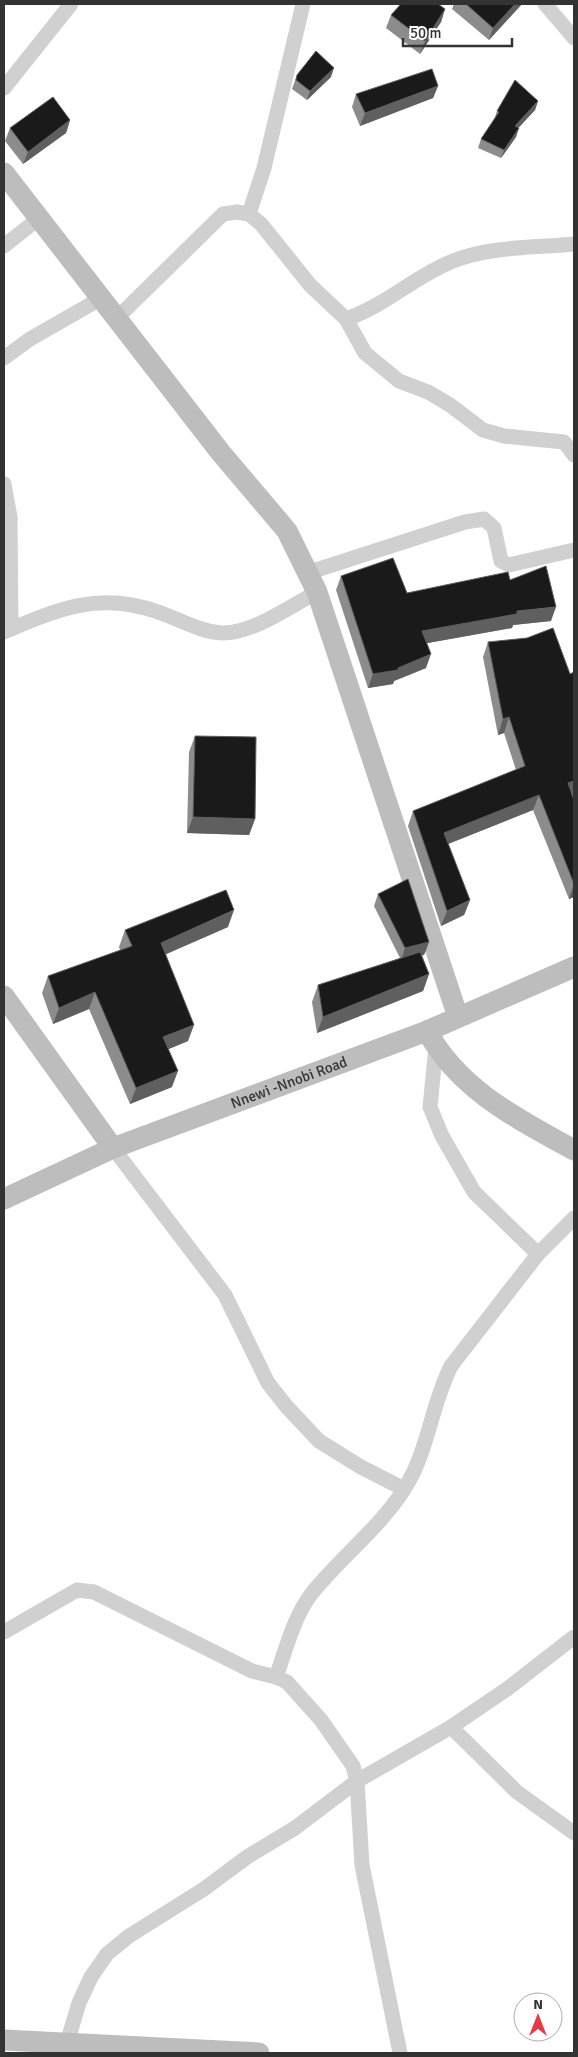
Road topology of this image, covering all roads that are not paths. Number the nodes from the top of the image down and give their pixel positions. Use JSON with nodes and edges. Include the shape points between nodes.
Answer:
{"nodes":[{"id":1,"x":72,"y":4,"type":"edge"},
{"id":2,"x":303,"y":4,"type":"edge"},
{"id":3,"x":545,"y":4,"type":"edge"},
{"id":4,"x":574,"y":38,"type":"edge"},
{"id":5,"x":4,"y":88,"type":"edge"},
{"id":6,"x":4,"y":173,"type":"edge"},
{"id":7,"x":249,"y":214,"type":"junction"},
{"id":8,"x":38,"y":219,"type":"junction"},
{"id":9,"x":574,"y":244,"type":"edge"},
{"id":10,"x":4,"y":246,"type":"edge"},
{"id":11,"x":100,"y":298,"type":"junction"},
{"id":12,"x":116,"y":319,"type":"junction"},
{"id":13,"x":346,"y":319,"type":"junction"},
{"id":14,"x":4,"y":358,"type":"edge"},
{"id":15,"x":574,"y":455,"type":"edge"},
{"id":16,"x":4,"y":484,"type":"edge"},
{"id":17,"x":574,"y":550,"type":"edge"},
{"id":18,"x":307,"y":573,"type":"junction"},
{"id":19,"x":317,"y":592,"type":"junction"},
{"id":20,"x":8,"y":630,"type":"edge"},
{"id":21,"x":574,"y":967,"type":"edge"},
{"id":22,"x":4,"y":996,"type":"edge"},
{"id":23,"x":458,"y":1017,"type":"junction"},
{"id":24,"x":431,"y":1039,"type":"junction"},
{"id":25,"x":113,"y":1148,"type":"junction"},
{"id":26,"x":574,"y":1150,"type":"edge"},
{"id":27,"x":4,"y":1199,"type":"edge"},
{"id":28,"x":574,"y":1218,"type":"edge"},
{"id":29,"x":538,"y":1254,"type":"junction"},
{"id":30,"x":404,"y":1489,"type":"junction"},
{"id":31,"x":4,"y":1632,"type":"edge"},
{"id":32,"x":574,"y":1637,"type":"edge"},
{"id":33,"x":276,"y":1677,"type":"junction"},
{"id":34,"x":450,"y":1727,"type":"junction"},
{"id":35,"x":357,"y":1781,"type":"junction"},
{"id":36,"x":574,"y":1833,"type":"edge"},
{"id":37,"x":4,"y":2040,"type":"edge"},
{"id":38,"x":68,"y":2043,"type":"junction"},
{"id":39,"x":259,"y":2053,"type":"edge"},
{"id":40,"x":400,"y":2053,"type":"edge"}],
"edges":[{"from":1,"to":5,"type":"street"},
{"from":2,"to":7,"type":"street","via":[[264,168]]},
{"from":3,"to":4,"type":"street"},
{"from":6,"to":8,"type":"street"},
{"from":7,"to":12,"type":"street","via":[[223,214]]},
{"from":7,"to":13,"type":"street","via":[[310,285]]},
{"from":8,"to":10,"type":"street"},
{"from":8,"to":11,"type":"street"},
{"from":9,"to":13,"type":"street","via":[[477,253],[452,261],[369,311]]},
{"from":11,"to":12,"type":"street"},
{"from":11,"to":14,"type":"street"},
{"from":12,"to":18,"type":"street","via":[[287,531]]},
{"from":13,"to":15,"type":"street","via":[[365,354],[399,381],[428,392],[483,430],[504,436],[564,442]]},
{"from":16,"to":20,"type":"street","via":[[10,518]]},
{"from":17,"to":18,"type":"street","via":[[509,565],[502,561],[494,528],[484,519]]},
{"from":18,"to":19,"type":"street"},
{"from":19,"to":20,"type":"street","via":[[247,629],[224,633],[200,629],[138,605],[94,602],[52,611]]},
{"from":19,"to":23,"type":"street"},
{"from":21,"to":23,"type":"street","name":"Nnewi -Nnobi Road"},
{"from":22,"to":25,"type":"street"},
{"from":23,"to":24,"type":"street","name":"Nnewi -Nnobi Road"},
{"from":24,"to":25,"type":"street","name":"Nnewi -Nnobi Road"},
{"from":24,"to":26,"type":"street","via":[[448,1064],[475,1090]]},
{"from":24,"to":29,"type":"street","via":[[430,1107],[442,1136],[474,1192]]},
{"from":25,"to":27,"type":"street","name":"Nnewi -Nnobi Road"},
{"from":25,"to":30,"type":"street","via":[[225,1295],[268,1383],[287,1407],[319,1441]]},
{"from":28,"to":29,"type":"street"},
{"from":29,"to":30,"type":"street","via":[[451,1366]]},
{"from":30,"to":33,"type":"street","via":[[378,1524],[360,1540],[301,1610]]},
{"from":31,"to":33,"type":"street","via":[[77,1590],[85,1590],[252,1671]]},
{"from":32,"to":34,"type":"street","via":[[506,1690]]},
{"from":33,"to":35,"type":"street","via":[[287,1682],[321,1720],[354,1766]]},
{"from":34,"to":35,"type":"street"},
{"from":34,"to":36,"type":"street","via":[[517,1792]]},
{"from":35,"to":38,"type":"street","via":[[295,1828],[128,1936],[106,1954],[79,2003]]},
{"from":35,"to":40,"type":"street","via":[[362,1865]]},
{"from":37,"to":38,"type":"street"},
{"from":38,"to":39,"type":"street"}]}
